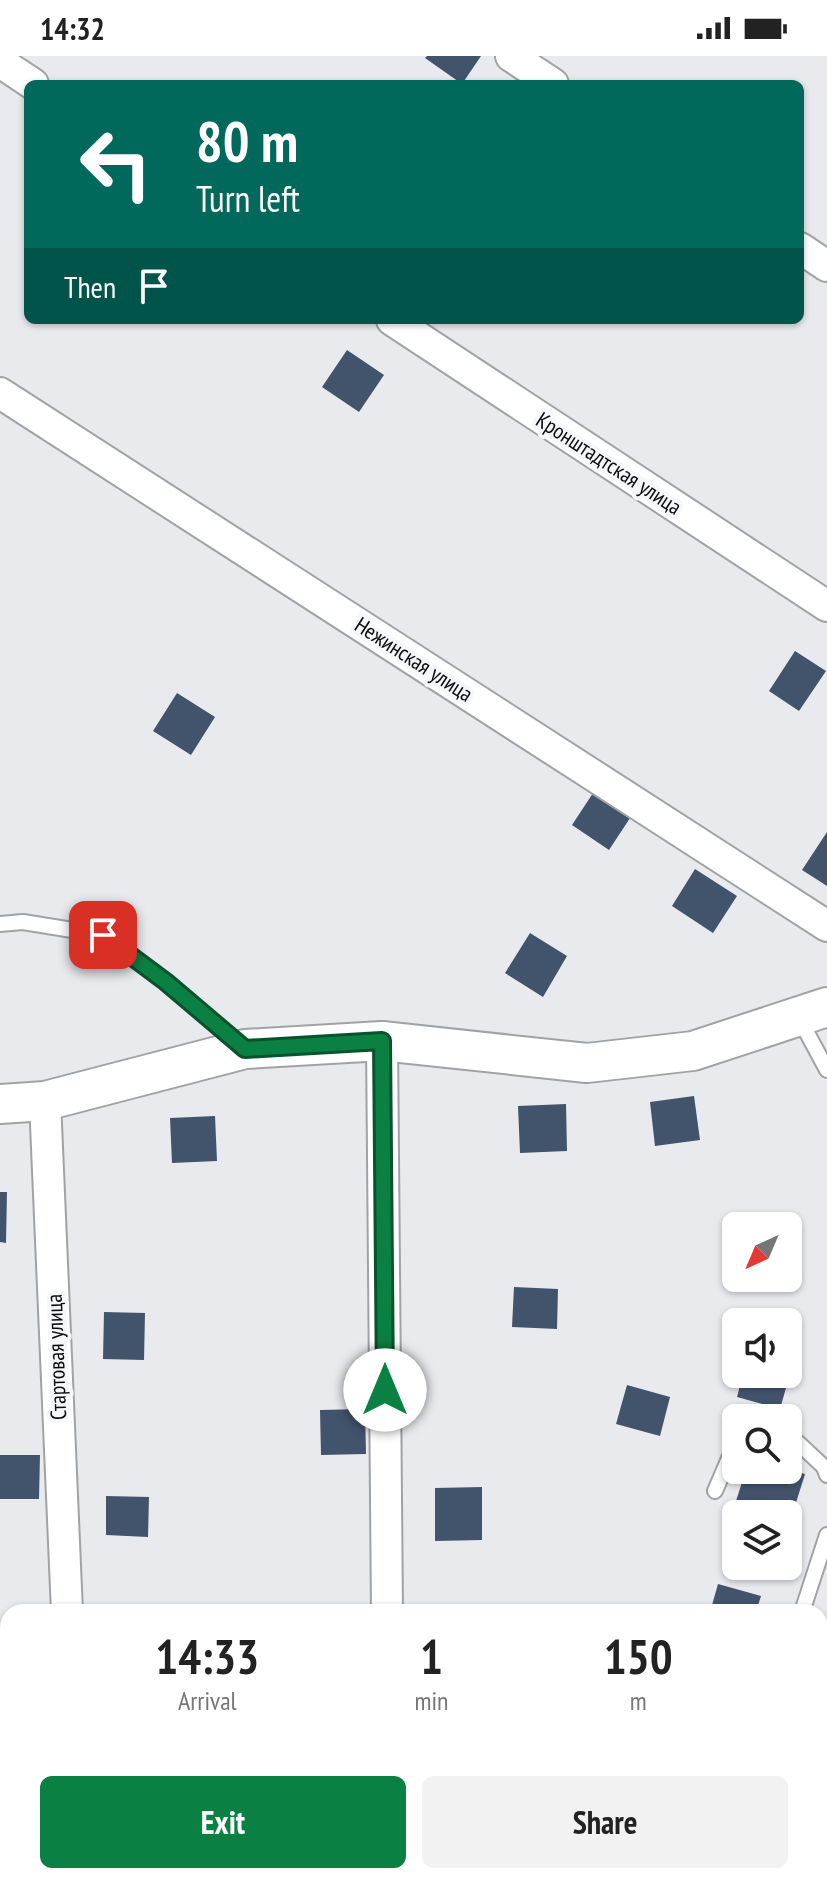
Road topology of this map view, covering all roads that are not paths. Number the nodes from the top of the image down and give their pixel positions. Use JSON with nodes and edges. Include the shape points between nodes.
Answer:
{"nodes":[{"id":1,"x":511,"y":56,"type":"edge"},
{"id":2,"x":0,"y":62,"type":"edge"},
{"id":3,"x":27,"y":80,"type":"edge"},
{"id":4,"x":547,"y":80,"type":"edge"},
{"id":5,"x":804,"y":251,"type":"edge"},
{"id":6,"x":827,"y":266,"type":"edge"},
{"id":7,"x":398,"y":324,"type":"edge"},
{"id":8,"x":0,"y":393,"type":"edge"},
{"id":9,"x":827,"y":606,"type":"edge"},
{"id":10,"x":0,"y":924,"type":"edge"},
{"id":11,"x":827,"y":926,"type":"edge"},
{"id":12,"x":813,"y":1012,"type":"edge"},
{"id":13,"x":382,"y":1041,"type":"junction"},
{"id":14,"x":245,"y":1049,"type":"junction"},
{"id":15,"x":827,"y":1070,"type":"edge"},
{"id":16,"x":45,"y":1101,"type":"junction"},
{"id":17,"x":0,"y":1104,"type":"edge"},
{"id":18,"x":802,"y":1446,"type":"edge"},
{"id":19,"x":722,"y":1475,"type":"edge"},
{"id":20,"x":827,"y":1475,"type":"edge"},
{"id":21,"x":715,"y":1491,"type":"dead end"},
{"id":22,"x":827,"y":1535,"type":"edge"},
{"id":23,"x":67,"y":1604,"type":"edge"},
{"id":24,"x":387,"y":1604,"type":"edge"},
{"id":25,"x":805,"y":1604,"type":"edge"}],
"edges":[{"from":1,"to":4,"type":"street"},
{"from":2,"to":3,"type":"street"},
{"from":5,"to":6,"type":"street"},
{"from":7,"to":9,"type":"street","name":"Кронштадтская улица"},
{"from":8,"to":11,"type":"street","name":"Нежинская улица"},
{"from":10,"to":14,"type":"lane","via":[[23,922],[103,935]]},
{"from":12,"to":13,"type":"street","via":[[693,1051],[587,1063]]},
{"from":12,"to":15,"type":"lane"},
{"from":13,"to":14,"type":"street"},
{"from":13,"to":24,"type":"street"},
{"from":14,"to":16,"type":"street"},
{"from":16,"to":17,"type":"street"},
{"from":16,"to":23,"type":"street","name":"Стартовая улица"},
{"from":18,"to":20,"type":"lane"},
{"from":19,"to":21,"type":"lane"},
{"from":22,"to":25,"type":"lane"}]}
